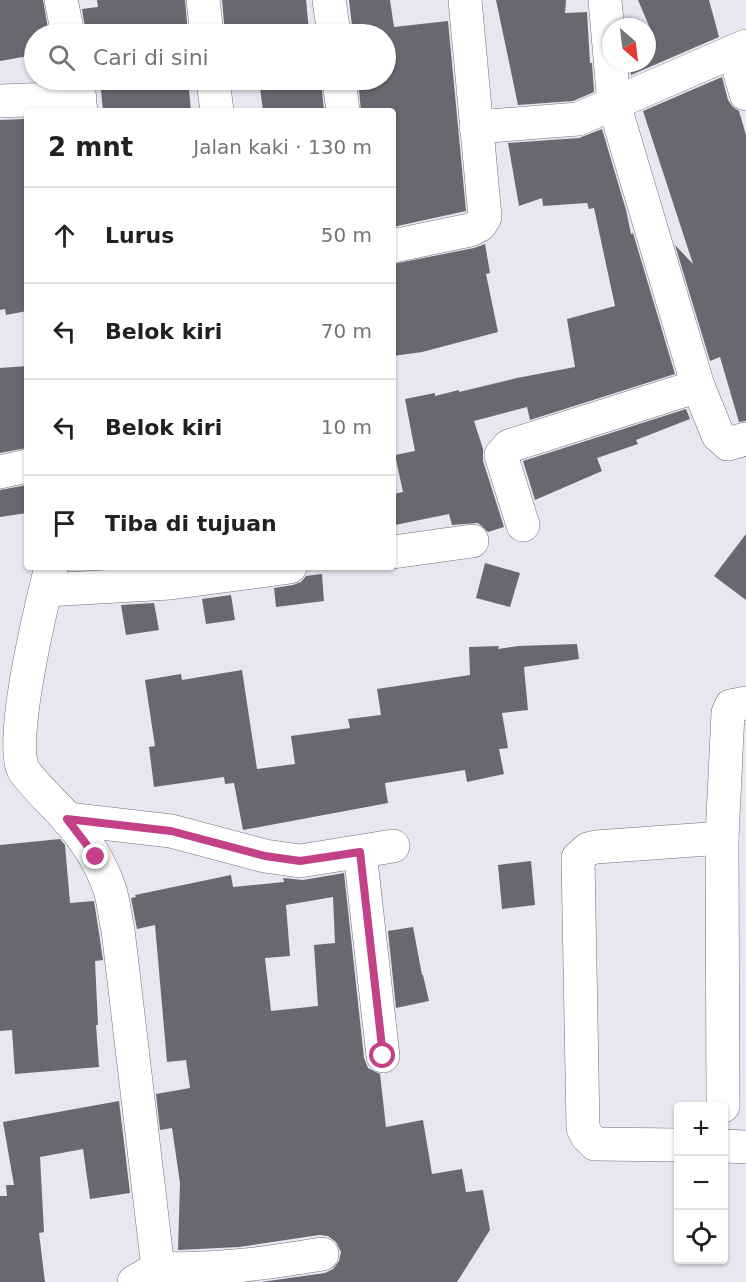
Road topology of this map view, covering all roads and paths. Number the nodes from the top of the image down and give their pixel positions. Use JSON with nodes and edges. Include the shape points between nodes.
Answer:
{"nodes":[{"id":1,"x":62,"y":0,"type":"edge"},
{"id":2,"x":203,"y":0,"type":"edge"},
{"id":3,"x":329,"y":0,"type":"edge"},
{"id":4,"x":465,"y":0,"type":"edge"},
{"id":5,"x":605,"y":0,"type":"edge"},
{"id":6,"x":66,"y":24,"type":"edge"},
{"id":7,"x":206,"y":24,"type":"edge"},
{"id":8,"x":333,"y":24,"type":"edge"},
{"id":9,"x":740,"y":48,"type":"edge"},
{"id":10,"x":214,"y":90,"type":"edge"},
{"id":11,"x":340,"y":90,"type":"edge"},
{"id":12,"x":746,"y":94,"type":"edge"},
{"id":13,"x":79,"y":96,"type":"edge"},
{"id":14,"x":0,"y":102,"type":"edge"},
{"id":15,"x":614,"y":105,"type":"junction"},
{"id":16,"x":217,"y":108,"type":"edge"},
{"id":17,"x":343,"y":108,"type":"edge"},
{"id":18,"x":476,"y":127,"type":"junction"},
{"id":19,"x":396,"y":245,"type":"edge"},
{"id":20,"x":698,"y":386,"type":"junction"},
{"id":21,"x":746,"y":439,"type":"edge"},
{"id":22,"x":24,"y":467,"type":"edge"},
{"id":23,"x":0,"y":472,"type":"edge"},
{"id":24,"x":523,"y":525,"type":"dead end"},
{"id":25,"x":472,"y":541,"type":"dead end"},
{"id":26,"x":396,"y":552,"type":"edge"},
{"id":27,"x":268,"y":570,"type":"edge"},
{"id":28,"x":49,"y":579,"type":"edge"},
{"id":29,"x":746,"y":703,"type":"edge"},
{"id":30,"x":67,"y":819,"type":"junction"},
{"id":31,"x":722,"y":838,"type":"junction"},
{"id":32,"x":393,"y":846,"type":"dead end"},
{"id":33,"x":360,"y":852,"type":"junction"},
{"id":34,"x":383,"y":1056,"type":"dead end"},
{"id":35,"x":723,"y":1102,"type":"edge"},
{"id":36,"x":674,"y":1145,"type":"edge"},
{"id":37,"x":728,"y":1146,"type":"edge"},
{"id":38,"x":746,"y":1147,"type":"edge"},
{"id":39,"x":322,"y":1254,"type":"dead end"},
{"id":40,"x":146,"y":1275,"type":"edge"}],
"edges":[{"from":1,"to":6,"type":"street"},
{"from":2,"to":7,"type":"street"},
{"from":3,"to":8,"type":"street"},
{"from":4,"to":18,"type":"street"},
{"from":5,"to":15,"type":"street"},
{"from":9,"to":12,"type":"street"},
{"from":9,"to":15,"type":"street"},
{"from":10,"to":16,"type":"street"},
{"from":11,"to":17,"type":"street"},
{"from":13,"to":14,"type":"street"},
{"from":15,"to":18,"type":"street","via":[[573,120]]},
{"from":15,"to":20,"type":"street"},
{"from":18,"to":19,"type":"street","via":[[483,222],[470,230]]},
{"from":20,"to":21,"type":"street","via":[[718,435],[728,444]]},
{"from":20,"to":24,"type":"street","via":[[503,450],[501,455]]},
{"from":22,"to":23,"type":"street"},
{"from":25,"to":26,"type":"street"},
{"from":27,"to":28,"type":"street","via":[[170,583]]},
{"from":28,"to":30,"type":"street","via":[[20,723],[20,753],[23,769]]},
{"from":29,"to":31,"type":"street","via":[[731,706],[728,713]]},
{"from":30,"to":33,"type":"street","via":[[171,831],[265,856],[300,861]]},
{"from":30,"to":40,"type":"street","via":[[96,857],[110,889],[118,930]]},
{"from":31,"to":35,"type":"street"},
{"from":31,"to":36,"type":"street","via":[[596,847],[578,858],[583,1128],[595,1144]]},
{"from":32,"to":33,"type":"street"},
{"from":33,"to":34,"type":"street"},
{"from":37,"to":38,"type":"street"},
{"from":39,"to":40,"type":"street"}]}
